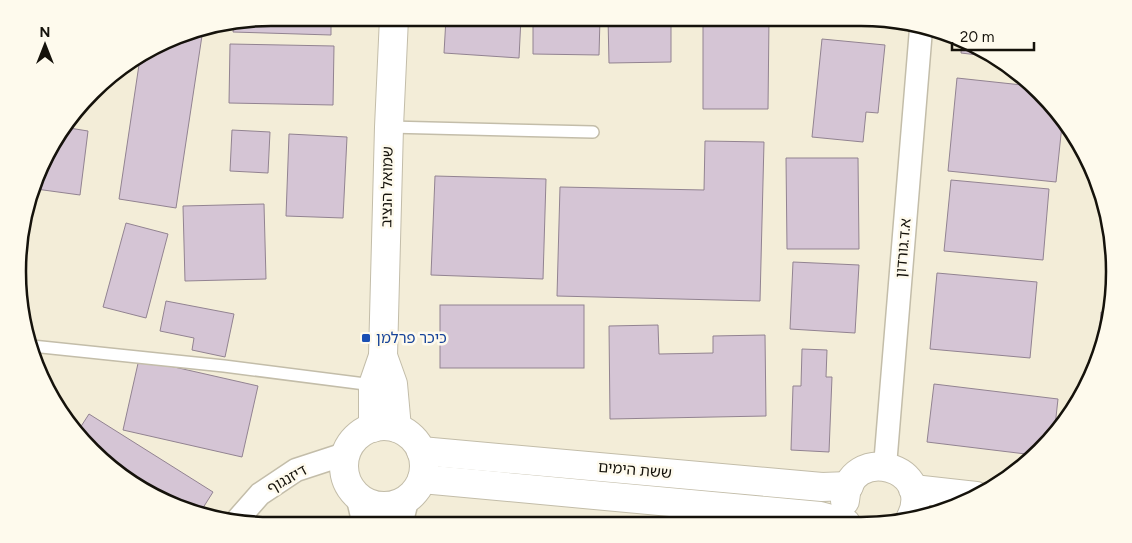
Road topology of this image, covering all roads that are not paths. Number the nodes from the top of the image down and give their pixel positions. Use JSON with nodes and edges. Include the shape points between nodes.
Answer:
{"nodes":[{"id":1,"x":394,"y":26,"type":"edge"},
{"id":2,"x":921,"y":34,"type":"edge"},
{"id":3,"x":389,"y":126,"type":"junction"},
{"id":4,"x":593,"y":132,"type":"dead end"},
{"id":5,"x":38,"y":347,"type":"edge"},
{"id":6,"x":383,"y":356,"type":"junction"},
{"id":7,"x":373,"y":385,"type":"junction"},
{"id":8,"x":385,"y":428,"type":"junction"},
{"id":9,"x":421,"y":451,"type":"junction"},
{"id":10,"x":345,"y":454,"type":"junction"},
{"id":11,"x":885,"y":466,"type":"junction"},
{"id":12,"x":849,"y":486,"type":"junction"},
{"id":13,"x":415,"y":488,"type":"junction"},
{"id":14,"x":913,"y":489,"type":"junction"},
{"id":15,"x":962,"y":494,"type":"edge"},
{"id":16,"x":357,"y":495,"type":"junction"},
{"id":17,"x":913,"y":511,"type":"edge"},
{"id":18,"x":241,"y":515,"type":"edge"},
{"id":19,"x":362,"y":517,"type":"edge"},
{"id":20,"x":404,"y":517,"type":"edge"},
{"id":21,"x":823,"y":517,"type":"edge"},
{"id":22,"x":850,"y":517,"type":"edge"}],
"edges":[{"from":1,"to":3,"type":"street","name":"שמואל הנציב"},
{"from":2,"to":11,"type":"street","name":"א.ד.גורדון"},
{"from":3,"to":4,"type":"lane"},
{"from":3,"to":6,"type":"street","name":"שמואל הנציב"},
{"from":5,"to":7,"type":"lane"},
{"from":6,"to":7,"type":"street","name":"שמואל הנציב"},
{"from":6,"to":8,"type":"street","name":"שמואל הנציב","via":[[393,384]]},
{"from":7,"to":8,"type":"street","name":"שמואל הנציב"},
{"from":8,"to":9,"type":"street","via":[[412,437]]},
{"from":8,"to":10,"type":"street","via":[[359,435]]},
{"from":9,"to":12,"type":"street","name":"ששת הימים","via":[[822,487]]},
{"from":9,"to":13,"type":"street","via":[[424,464]]},
{"from":10,"to":16,"type":"street","via":[[344,469],[348,483]]},
{"from":10,"to":18,"type":"street","name":"דיזנגוף","via":[[296,470],[260,494]]},
{"from":11,"to":12,"type":"street","via":[[868,468]]},
{"from":11,"to":14,"type":"street","via":[[902,474]]},
{"from":12,"to":22,"type":"street","via":[[845,500]]},
{"from":13,"to":16,"type":"street","via":[[400,502],[384,506],[370,503]]},
{"from":13,"to":20,"type":"street"},
{"from":13,"to":21,"type":"street","name":"ששת הימים"},
{"from":14,"to":15,"type":"street"},
{"from":14,"to":17,"type":"street","via":[[916,502]]},
{"from":16,"to":19,"type":"street"}]}
